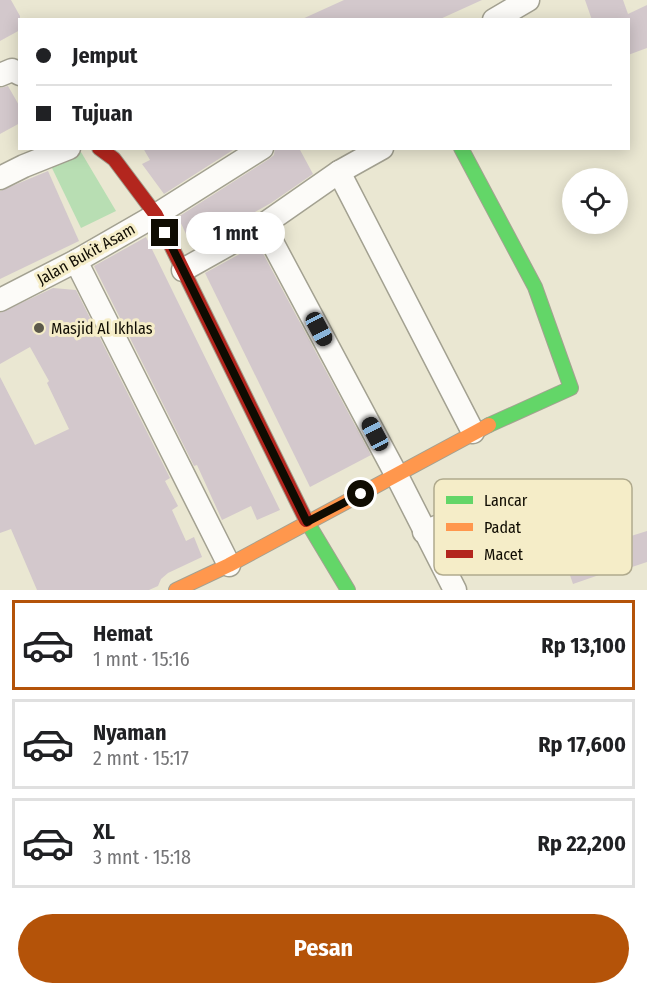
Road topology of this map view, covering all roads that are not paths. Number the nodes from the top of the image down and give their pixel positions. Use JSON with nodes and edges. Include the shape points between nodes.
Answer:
{"nodes":[{"id":1,"x":528,"y":0,"type":"edge"},
{"id":2,"x":497,"y":18,"type":"edge"},
{"id":3,"x":18,"y":73,"type":"edge"},
{"id":4,"x":0,"y":75,"type":"edge"},
{"id":5,"x":64,"y":150,"type":"edge"},
{"id":6,"x":102,"y":150,"type":"edge"},
{"id":7,"x":259,"y":150,"type":"edge"},
{"id":8,"x":378,"y":150,"type":"edge"},
{"id":9,"x":462,"y":150,"type":"edge"},
{"id":10,"x":339,"y":172,"type":"junction"},
{"id":11,"x":0,"y":178,"type":"edge"},
{"id":12,"x":156,"y":215,"type":"junction"},
{"id":13,"x":263,"y":225,"type":"junction"},
{"id":14,"x":76,"y":261,"type":"junction"},
{"id":15,"x":183,"y":270,"type":"junction"},
{"id":16,"x":0,"y":300,"type":"edge"},
{"id":17,"x":473,"y":432,"type":"junction"},
{"id":18,"x":397,"y":476,"type":"junction"},
{"id":19,"x":307,"y":522,"type":"junction"},
{"id":20,"x":434,"y":528,"type":"edge"},
{"id":21,"x":424,"y":532,"type":"junction"},
{"id":22,"x":434,"y":551,"type":"edge"},
{"id":23,"x":230,"y":565,"type":"junction"},
{"id":24,"x":447,"y":575,"type":"edge"},
{"id":25,"x":176,"y":590,"type":"edge"},
{"id":26,"x":348,"y":590,"type":"edge"},
{"id":27,"x":455,"y":590,"type":"edge"}],
"edges":[{"from":1,"to":2,"type":"street"},
{"from":3,"to":4,"type":"street","via":[[12,70]]},
{"from":5,"to":11,"type":"street"},
{"from":6,"to":12,"type":"street","via":[[114,159]]},
{"from":7,"to":12,"type":"street","name":"Jalan Bukit Asam"},
{"from":8,"to":10,"type":"street"},
{"from":9,"to":17,"type":"street","via":[[535,287],[571,388]]},
{"from":10,"to":13,"type":"street"},
{"from":10,"to":17,"type":"street"},
{"from":12,"to":14,"type":"street","name":"Jalan Bukit Asam"},
{"from":12,"to":15,"type":"street"},
{"from":13,"to":15,"type":"street"},
{"from":13,"to":18,"type":"street"},
{"from":14,"to":16,"type":"street","name":"Jalan Bukit Asam"},
{"from":14,"to":23,"type":"street"},
{"from":15,"to":19,"type":"street"},
{"from":17,"to":18,"type":"street"},
{"from":18,"to":19,"type":"street"},
{"from":18,"to":21,"type":"street"},
{"from":19,"to":23,"type":"street"},
{"from":19,"to":26,"type":"street"},
{"from":20,"to":21,"type":"street"},
{"from":21,"to":22,"type":"street"},
{"from":23,"to":25,"type":"street"},
{"from":24,"to":27,"type":"street"}]}
